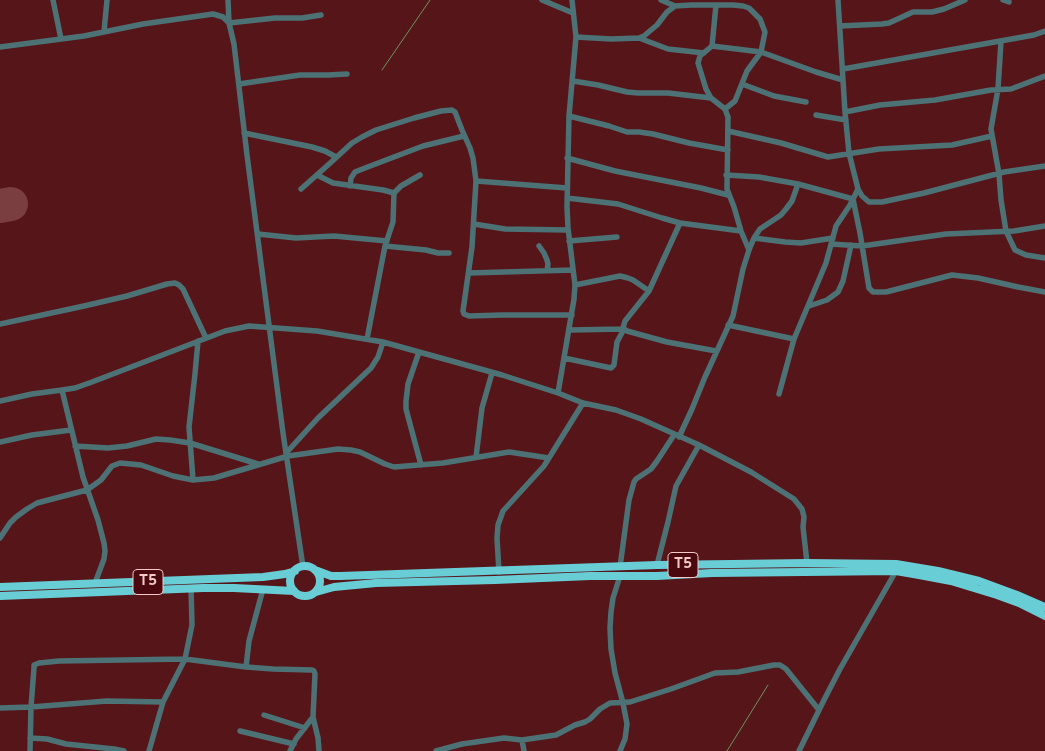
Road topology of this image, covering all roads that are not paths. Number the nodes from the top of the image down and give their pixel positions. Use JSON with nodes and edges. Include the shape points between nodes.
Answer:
{"nodes":[{"id":1,"x":53,"y":0,"type":"edge"},
{"id":2,"x":107,"y":0,"type":"edge"},
{"id":3,"x":228,"y":0,"type":"edge"},
{"id":4,"x":542,"y":0,"type":"edge"},
{"id":5,"x":572,"y":0,"type":"edge"},
{"id":6,"x":661,"y":0,"type":"edge"},
{"id":7,"x":838,"y":0,"type":"edge"},
{"id":8,"x":965,"y":0,"type":"edge"},
{"id":9,"x":678,"y":4,"type":"edge"},
{"id":10,"x":716,"y":5,"type":"junction"},
{"id":11,"x":573,"y":13,"type":"junction"},
{"id":12,"x":321,"y":16,"type":"dead end"},
{"id":13,"x":229,"y":23,"type":"junction"},
{"id":14,"x":840,"y":26,"type":"junction"},
{"id":15,"x":1045,"y":31,"type":"edge"},
{"id":16,"x":104,"y":32,"type":"junction"},
{"id":17,"x":576,"y":38,"type":"junction"},
{"id":18,"x":639,"y":38,"type":"junction"},
{"id":19,"x":61,"y":39,"type":"junction"},
{"id":20,"x":1001,"y":41,"type":"junction"},
{"id":21,"x":712,"y":46,"type":"junction"},
{"id":22,"x":0,"y":47,"type":"edge"},
{"id":23,"x":761,"y":52,"type":"junction"},
{"id":24,"x":704,"y":53,"type":"junction"},
{"id":25,"x":843,"y":70,"type":"junction"},
{"id":26,"x":347,"y":74,"type":"dead end"},
{"id":27,"x":1045,"y":76,"type":"edge"},
{"id":28,"x":843,"y":80,"type":"junction"},
{"id":29,"x":573,"y":81,"type":"junction"},
{"id":30,"x":239,"y":84,"type":"junction"},
{"id":31,"x":742,"y":84,"type":"junction"},
{"id":32,"x":998,"y":89,"type":"junction"},
{"id":33,"x":711,"y":98,"type":"junction"},
{"id":34,"x":806,"y":102,"type":"dead end"},
{"id":35,"x":725,"y":109,"type":"junction"},
{"id":36,"x":845,"y":112,"type":"junction"},
{"id":37,"x":816,"y":115,"type":"dead end"},
{"id":38,"x":568,"y":116,"type":"junction"},
{"id":39,"x":846,"y":120,"type":"junction"},
{"id":40,"x":728,"y":131,"type":"junction"},
{"id":41,"x":244,"y":133,"type":"junction"},
{"id":42,"x":464,"y":136,"type":"junction"},
{"id":43,"x":992,"y":136,"type":"junction"},
{"id":44,"x":728,"y":150,"type":"junction"},
{"id":45,"x":849,"y":154,"type":"junction"},
{"id":46,"x":336,"y":157,"type":"junction"},
{"id":47,"x":567,"y":158,"type":"junction"},
{"id":48,"x":1045,"y":166,"type":"edge"},
{"id":49,"x":420,"y":174,"type":"dead end"},
{"id":50,"x":999,"y":174,"type":"junction"},
{"id":51,"x":316,"y":175,"type":"junction"},
{"id":52,"x":726,"y":175,"type":"junction"},
{"id":53,"x":476,"y":181,"type":"junction"},
{"id":54,"x":798,"y":184,"type":"junction"},
{"id":55,"x":350,"y":186,"type":"junction"},
{"id":56,"x":567,"y":188,"type":"junction"},
{"id":57,"x":300,"y":189,"type":"dead end"},
{"id":58,"x":858,"y":189,"type":"junction"},
{"id":59,"x":394,"y":194,"type":"junction"},
{"id":60,"x":728,"y":195,"type":"junction"},
{"id":61,"x":567,"y":198,"type":"junction"},
{"id":62,"x":852,"y":199,"type":"junction"},
{"id":63,"x":680,"y":223,"type":"junction"},
{"id":64,"x":474,"y":224,"type":"junction"},
{"id":65,"x":1045,"y":226,"type":"edge"},
{"id":66,"x":568,"y":230,"type":"junction"},
{"id":67,"x":741,"y":231,"type":"junction"},
{"id":68,"x":1006,"y":231,"type":"junction"},
{"id":69,"x":258,"y":234,"type":"junction"},
{"id":70,"x":617,"y":238,"type":"dead end"},
{"id":71,"x":754,"y":238,"type":"junction"},
{"id":72,"x":569,"y":240,"type":"junction"},
{"id":73,"x":832,"y":241,"type":"junction"},
{"id":74,"x":386,"y":243,"type":"junction"},
{"id":75,"x":850,"y":245,"type":"junction"},
{"id":76,"x":539,"y":246,"type":"dead end"},
{"id":77,"x":862,"y":246,"type":"junction"},
{"id":78,"x":749,"y":250,"type":"junction"},
{"id":79,"x":449,"y":253,"type":"dead end"},
{"id":80,"x":1045,"y":258,"type":"edge"},
{"id":81,"x":573,"y":270,"type":"junction"},
{"id":82,"x":546,"y":271,"type":"junction"},
{"id":83,"x":469,"y":273,"type":"junction"},
{"id":84,"x":575,"y":285,"type":"junction"},
{"id":85,"x":649,"y":291,"type":"junction"},
{"id":86,"x":1045,"y":292,"type":"edge"},
{"id":87,"x":809,"y":306,"type":"junction"},
{"id":88,"x":572,"y":315,"type":"junction"},
{"id":89,"x":0,"y":324,"type":"edge"},
{"id":90,"x":728,"y":325,"type":"junction"},
{"id":91,"x":270,"y":328,"type":"junction"},
{"id":92,"x":624,"y":329,"type":"junction"},
{"id":93,"x":569,"y":330,"type":"junction"},
{"id":94,"x":206,"y":338,"type":"junction"},
{"id":95,"x":367,"y":339,"type":"junction"},
{"id":96,"x":794,"y":339,"type":"junction"},
{"id":97,"x":198,"y":341,"type":"junction"},
{"id":98,"x":383,"y":342,"type":"junction"},
{"id":99,"x":716,"y":351,"type":"junction"},
{"id":100,"x":419,"y":352,"type":"junction"},
{"id":101,"x":564,"y":358,"type":"junction"},
{"id":102,"x":492,"y":373,"type":"junction"},
{"id":103,"x":62,"y":390,"type":"junction"},
{"id":104,"x":558,"y":393,"type":"junction"},
{"id":105,"x":779,"y":394,"type":"dead end"},
{"id":106,"x":0,"y":401,"type":"edge"},
{"id":107,"x":583,"y":403,"type":"junction"},
{"id":108,"x":72,"y":430,"type":"junction"},
{"id":109,"x":676,"y":436,"type":"junction"},
{"id":110,"x":0,"y":442,"type":"edge"},
{"id":111,"x":190,"y":443,"type":"junction"},
{"id":112,"x":698,"y":445,"type":"junction"},
{"id":113,"x":75,"y":446,"type":"junction"},
{"id":114,"x":287,"y":454,"type":"junction"},
{"id":115,"x":476,"y":457,"type":"junction"},
{"id":116,"x":549,"y":458,"type":"junction"},
{"id":117,"x":260,"y":464,"type":"junction"},
{"id":118,"x":421,"y":465,"type":"junction"},
{"id":119,"x":192,"y":480,"type":"junction"},
{"id":120,"x":87,"y":490,"type":"junction"},
{"id":121,"x":0,"y":538,"type":"edge"},
{"id":122,"x":807,"y":563,"type":"junction"},
{"id":123,"x":657,"y":566,"type":"junction"},
{"id":124,"x":303,"y":567,"type":"junction"},
{"id":125,"x":620,"y":567,"type":"junction"},
{"id":126,"x":315,"y":570,"type":"junction"},
{"id":127,"x":295,"y":571,"type":"junction"},
{"id":128,"x":896,"y":571,"type":"junction"},
{"id":129,"x":499,"y":572,"type":"junction"},
{"id":130,"x":620,"y":576,"type":"junction"},
{"id":131,"x":95,"y":584,"type":"junction"},
{"id":132,"x":0,"y":587,"type":"edge"},
{"id":133,"x":191,"y":588,"type":"junction"},
{"id":134,"x":263,"y":589,"type":"junction"},
{"id":135,"x":294,"y":591,"type":"junction"},
{"id":136,"x":316,"y":592,"type":"junction"},
{"id":137,"x":0,"y":596,"type":"edge"},
{"id":138,"x":1045,"y":607,"type":"edge"},
{"id":139,"x":1045,"y":616,"type":"edge"},
{"id":140,"x":185,"y":659,"type":"junction"},
{"id":141,"x":246,"y":667,"type":"junction"},
{"id":142,"x":164,"y":702,"type":"junction"},
{"id":143,"x":623,"y":703,"type":"junction"},
{"id":144,"x":31,"y":707,"type":"junction"},
{"id":145,"x":0,"y":708,"type":"edge"},
{"id":146,"x":819,"y":710,"type":"junction"},
{"id":147,"x":264,"y":716,"type":"dead end"},
{"id":148,"x":313,"y":717,"type":"junction"},
{"id":149,"x":306,"y":728,"type":"junction"},
{"id":150,"x":240,"y":731,"type":"dead end"},
{"id":151,"x":30,"y":738,"type":"junction"},
{"id":152,"x":522,"y":740,"type":"junction"},
{"id":153,"x":294,"y":744,"type":"junction"},
{"id":154,"x":30,"y":751,"type":"edge"},
{"id":155,"x":124,"y":751,"type":"edge"},
{"id":156,"x":149,"y":751,"type":"edge"},
{"id":157,"x":290,"y":751,"type":"edge"},
{"id":158,"x":319,"y":751,"type":"edge"},
{"id":159,"x":436,"y":751,"type":"edge"},
{"id":160,"x":524,"y":751,"type":"edge"},
{"id":161,"x":620,"y":751,"type":"edge"},
{"id":162,"x":799,"y":751,"type":"edge"}],
"edges":[{"from":1,"to":19,"type":"street"},
{"from":2,"to":16,"type":"street"},
{"from":3,"to":13,"type":"street"},
{"from":4,"to":11,"type":"street"},
{"from":5,"to":11,"type":"street"},
{"from":6,"to":9,"type":"street"},
{"from":7,"to":14,"type":"street"},
{"from":8,"to":14,"type":"street","via":[[932,12],[912,12],[882,24]]},
{"from":9,"to":10,"type":"street"},
{"from":9,"to":18,"type":"street","via":[[658,25]]},
{"from":10,"to":21,"type":"street"},
{"from":10,"to":23,"type":"street","via":[[742,6],[760,19],[765,32]]},
{"from":11,"to":17,"type":"street"},
{"from":12,"to":13,"type":"street"},
{"from":13,"to":16,"type":"street","via":[[213,14]]},
{"from":13,"to":30,"type":"street"},
{"from":14,"to":25,"type":"street"},
{"from":15,"to":20,"type":"street"},
{"from":16,"to":19,"type":"street"},
{"from":17,"to":18,"type":"street"},
{"from":17,"to":29,"type":"street"},
{"from":18,"to":24,"type":"street","via":[[668,49]]},
{"from":19,"to":22,"type":"street"},
{"from":20,"to":25,"type":"street"},
{"from":20,"to":32,"type":"street"},
{"from":21,"to":23,"type":"street"},
{"from":21,"to":24,"type":"street"},
{"from":23,"to":28,"type":"street"},
{"from":23,"to":31,"type":"street"},
{"from":24,"to":33,"type":"street","via":[[698,63]]},
{"from":25,"to":28,"type":"street"},
{"from":26,"to":30,"type":"street","via":[[300,74]]},
{"from":27,"to":32,"type":"street","via":[[1011,89]]},
{"from":28,"to":36,"type":"street"},
{"from":29,"to":33,"type":"street","via":[[627,92],[668,92]]},
{"from":29,"to":38,"type":"street"},
{"from":30,"to":41,"type":"street"},
{"from":31,"to":34,"type":"street","via":[[774,96]]},
{"from":31,"to":35,"type":"street","via":[[735,101]]},
{"from":32,"to":36,"type":"street"},
{"from":32,"to":43,"type":"street"},
{"from":33,"to":35,"type":"street"},
{"from":35,"to":40,"type":"street"},
{"from":36,"to":39,"type":"street"},
{"from":37,"to":39,"type":"street"},
{"from":38,"to":44,"type":"street","via":[[627,132],[654,134]]},
{"from":38,"to":47,"type":"street"},
{"from":39,"to":45,"type":"street"},
{"from":40,"to":44,"type":"street"},
{"from":40,"to":45,"type":"street","via":[[828,157]]},
{"from":41,"to":46,"type":"street","via":[[312,147]]},
{"from":41,"to":69,"type":"street"},
{"from":42,"to":46,"type":"street","via":[[455,112],[441,111],[376,130],[352,143]]},
{"from":42,"to":53,"type":"street","via":[[473,158]]},
{"from":42,"to":55,"type":"street","via":[[423,146],[355,172]]},
{"from":43,"to":45,"type":"street","via":[[952,145],[879,148]]},
{"from":43,"to":50,"type":"street"},
{"from":44,"to":52,"type":"street"},
{"from":45,"to":58,"type":"street"},
{"from":46,"to":51,"type":"street"},
{"from":47,"to":56,"type":"street"},
{"from":47,"to":60,"type":"street"},
{"from":48,"to":50,"type":"street"},
{"from":49,"to":59,"type":"street"},
{"from":50,"to":58,"type":"street","via":[[882,202],[868,202]]},
{"from":50,"to":68,"type":"street"},
{"from":51,"to":55,"type":"street"},
{"from":51,"to":57,"type":"street"},
{"from":52,"to":54,"type":"street"},
{"from":52,"to":60,"type":"street"},
{"from":53,"to":56,"type":"street"},
{"from":53,"to":64,"type":"street"},
{"from":54,"to":62,"type":"street"},
{"from":54,"to":71,"type":"street","via":[[792,201],[781,216],[760,229]]},
{"from":55,"to":59,"type":"street"},
{"from":56,"to":61,"type":"street"},
{"from":58,"to":62,"type":"street"},
{"from":59,"to":74,"type":"street","via":[[393,222]]},
{"from":60,"to":67,"type":"street"},
{"from":61,"to":63,"type":"street","via":[[618,204]]},
{"from":61,"to":66,"type":"street"},
{"from":62,"to":73,"type":"street","via":[[836,226]]},
{"from":62,"to":77,"type":"street"},
{"from":63,"to":67,"type":"street"},
{"from":63,"to":85,"type":"street"},
{"from":64,"to":66,"type":"street","via":[[505,229]]},
{"from":64,"to":83,"type":"street"},
{"from":65,"to":68,"type":"street"},
{"from":66,"to":72,"type":"street"},
{"from":67,"to":78,"type":"street"},
{"from":68,"to":77,"type":"street","via":[[953,233]]},
{"from":68,"to":80,"type":"street","via":[[1015,250]]},
{"from":69,"to":74,"type":"street","via":[[296,238],[334,236]]},
{"from":69,"to":91,"type":"street"},
{"from":70,"to":72,"type":"street"},
{"from":71,"to":73,"type":"street","via":[[801,243]]},
{"from":71,"to":78,"type":"street"},
{"from":72,"to":81,"type":"street"},
{"from":73,"to":75,"type":"street"},
{"from":73,"to":87,"type":"street"},
{"from":74,"to":79,"type":"street"},
{"from":74,"to":95,"type":"street"},
{"from":75,"to":77,"type":"street"},
{"from":75,"to":87,"type":"street","via":[[838,292]]},
{"from":76,"to":82,"type":"street","via":[[547,260]]},
{"from":77,"to":86,"type":"street","via":[[869,288],[873,292],[886,292],[952,275]]},
{"from":78,"to":90,"type":"street"},
{"from":81,"to":82,"type":"street"},
{"from":81,"to":84,"type":"street"},
{"from":82,"to":83,"type":"street"},
{"from":83,"to":88,"type":"street","via":[[465,315]]},
{"from":84,"to":85,"type":"street","via":[[620,276]]},
{"from":84,"to":88,"type":"street"},
{"from":85,"to":92,"type":"street","via":[[624,321]]},
{"from":87,"to":96,"type":"street"},
{"from":88,"to":93,"type":"street"},
{"from":89,"to":94,"type":"street","via":[[175,283],[183,289]]},
{"from":90,"to":96,"type":"street"},
{"from":90,"to":99,"type":"street"},
{"from":91,"to":94,"type":"street","via":[[236,328]]},
{"from":91,"to":95,"type":"street"},
{"from":91,"to":114,"type":"street"},
{"from":92,"to":93,"type":"street"},
{"from":92,"to":99,"type":"street","via":[[667,342]]},
{"from":92,"to":101,"type":"street","via":[[617,342],[611,368]]},
{"from":93,"to":101,"type":"street"},
{"from":94,"to":97,"type":"street"},
{"from":95,"to":98,"type":"street"},
{"from":96,"to":105,"type":"street"},
{"from":97,"to":103,"type":"street","via":[[92,382]]},
{"from":97,"to":111,"type":"street"},
{"from":98,"to":100,"type":"street"},
{"from":98,"to":114,"type":"street","via":[[371,368],[318,418]]},
{"from":99,"to":109,"type":"street","via":[[692,409]]},
{"from":100,"to":102,"type":"street"},
{"from":100,"to":118,"type":"street","via":[[406,401]]},
{"from":101,"to":104,"type":"street"},
{"from":102,"to":104,"type":"street"},
{"from":102,"to":115,"type":"street","via":[[482,408]]},
{"from":103,"to":106,"type":"street"},
{"from":103,"to":108,"type":"street"},
{"from":104,"to":107,"type":"street"},
{"from":107,"to":109,"type":"street","via":[[616,410]]},
{"from":107,"to":116,"type":"street"},
{"from":108,"to":110,"type":"street"},
{"from":108,"to":113,"type":"street"},
{"from":109,"to":112,"type":"street"},
{"from":109,"to":125,"type":"street","via":[[651,469],[634,482]]},
{"from":111,"to":113,"type":"street","via":[[156,439],[108,448]]},
{"from":111,"to":117,"type":"street"},
{"from":111,"to":119,"type":"street"},
{"from":112,"to":122,"type":"street","via":[[794,499],[804,517]]},
{"from":112,"to":123,"type":"street","via":[[676,486]]},
{"from":113,"to":120,"type":"street"},
{"from":114,"to":117,"type":"street"},
{"from":114,"to":118,"type":"street","via":[[344,449],[360,452],[390,466]]},
{"from":114,"to":124,"type":"street"},
{"from":115,"to":116,"type":"street","via":[[509,452]]},
{"from":115,"to":118,"type":"street"},
{"from":116,"to":129,"type":"street","via":[[503,511],[497,538]]},
{"from":117,"to":119,"type":"street","via":[[214,478]]},
{"from":119,"to":120,"type":"street","via":[[120,462]]},
{"from":120,"to":121,"type":"street","via":[[32,506],[16,516]]},
{"from":120,"to":131,"type":"street","via":[[105,551]]},
{"from":122,"to":123,"type":"highway","number":"T5"},
{"from":122,"to":138,"type":"highway","number":"T5","via":[[917,567],[978,581]]},
{"from":123,"to":125,"type":"highway","number":"T5"},
{"from":124,"to":126,"type":"highway","number":"T5"},
{"from":124,"to":127,"type":"highway","number":"T5"},
{"from":125,"to":129,"type":"highway","number":"T5"},
{"from":126,"to":129,"type":"highway","number":"T5","via":[[331,576]]},
{"from":126,"to":136,"type":"highway","via":[[320,581]]},
{"from":127,"to":131,"type":"highway","number":"T5","via":[[263,577]]},
{"from":127,"to":135,"type":"highway","via":[[290,579]]},
{"from":128,"to":130,"type":"highway","number":"T5"},
{"from":128,"to":139,"type":"highway","number":"T5","via":[[937,578],[997,595]]},
{"from":128,"to":146,"type":"street"},
{"from":130,"to":136,"type":"highway","number":"T5","via":[[376,583]]},
{"from":130,"to":143,"type":"street","via":[[613,598],[610,628],[615,673]]},
{"from":131,"to":132,"type":"highway","number":"T5"},
{"from":133,"to":134,"type":"highway","number":"T5"},
{"from":133,"to":137,"type":"highway","number":"T5"},
{"from":133,"to":140,"type":"street","via":[[192,625]]},
{"from":134,"to":135,"type":"highway","number":"T5"},
{"from":134,"to":141,"type":"street","via":[[249,641]]},
{"from":135,"to":136,"type":"highway","number":"T5","via":[[304,596]]},
{"from":140,"to":141,"type":"street"},
{"from":140,"to":142,"type":"street"},
{"from":140,"to":144,"type":"street","via":[[39,663],[34,665]]},
{"from":141,"to":148,"type":"street","via":[[314,671]]},
{"from":142,"to":144,"type":"street","via":[[93,702]]},
{"from":142,"to":156,"type":"street"},
{"from":143,"to":146,"type":"street","via":[[715,672],[738,672],[778,664],[786,669]]},
{"from":143,"to":152,"type":"street","via":[[610,703],[585,722],[556,735]]},
{"from":143,"to":161,"type":"street","via":[[627,724]]},
{"from":144,"to":145,"type":"street"},
{"from":144,"to":151,"type":"street"},
{"from":146,"to":162,"type":"street"},
{"from":147,"to":149,"type":"street"},
{"from":148,"to":149,"type":"street"},
{"from":148,"to":158,"type":"street"},
{"from":149,"to":153,"type":"street"},
{"from":150,"to":153,"type":"street"},
{"from":151,"to":154,"type":"street"},
{"from":151,"to":155,"type":"street"},
{"from":152,"to":159,"type":"street","via":[[504,738]]},
{"from":152,"to":160,"type":"street"},
{"from":153,"to":157,"type":"street"}]}
